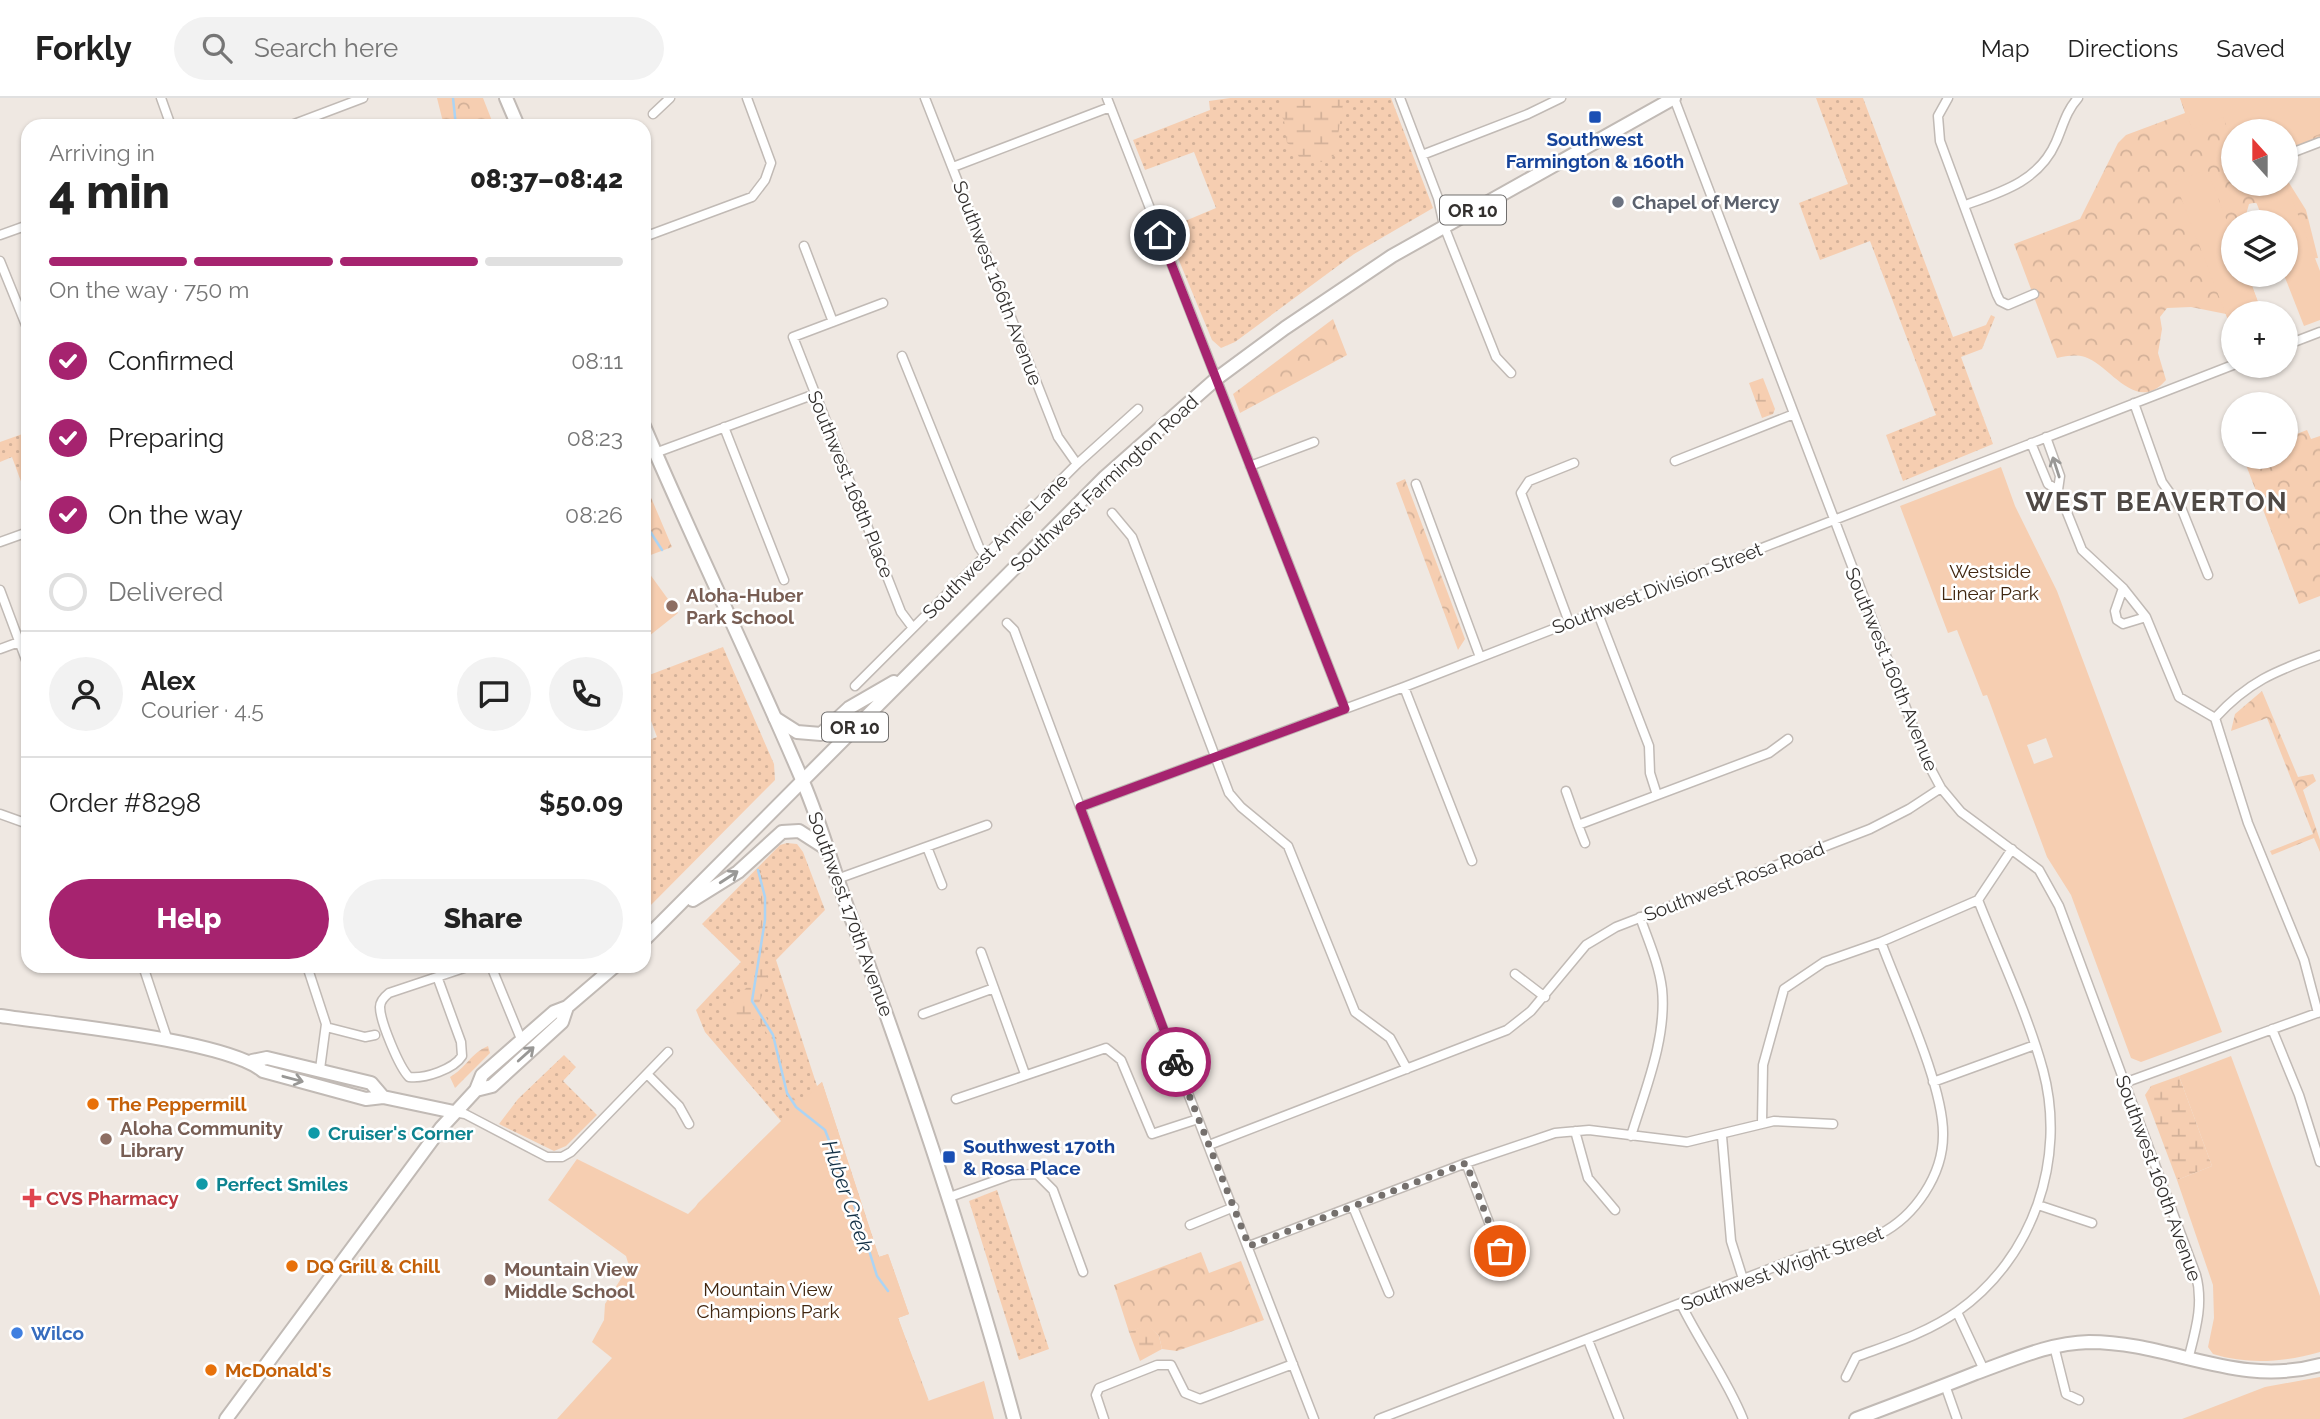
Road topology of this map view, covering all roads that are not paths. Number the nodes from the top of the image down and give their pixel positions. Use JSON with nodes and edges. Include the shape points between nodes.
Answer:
{"nodes":[{"id":1,"x":161,"y":98,"type":"edge"},
{"id":2,"x":363,"y":98,"type":"edge"},
{"id":3,"x":506,"y":98,"type":"edge"},
{"id":4,"x":670,"y":98,"type":"edge"},
{"id":5,"x":747,"y":98,"type":"edge"},
{"id":6,"x":925,"y":98,"type":"edge"},
{"id":7,"x":1400,"y":98,"type":"edge"},
{"id":8,"x":1561,"y":98,"type":"edge"},
{"id":9,"x":1674,"y":98,"type":"edge"},
{"id":10,"x":1948,"y":98,"type":"edge"},
{"id":11,"x":2078,"y":98,"type":"edge"},
{"id":12,"x":1108,"y":102,"type":"edge"},
{"id":13,"x":653,"y":114,"type":"dead end"},
{"id":14,"x":315,"y":116,"type":"junction"},
{"id":15,"x":169,"y":119,"type":"edge"},
{"id":16,"x":307,"y":119,"type":"edge"},
{"id":17,"x":316,"y":119,"type":"edge"},
{"id":18,"x":515,"y":119,"type":"edge"},
{"id":19,"x":2320,"y":142,"type":"edge"},
{"id":20,"x":2298,"y":150,"type":"edge"},
{"id":21,"x":1422,"y":155,"type":"junction"},
{"id":22,"x":953,"y":167,"type":"junction"},
{"id":23,"x":1965,"y":205,"type":"junction"},
{"id":24,"x":1444,"y":226,"type":"junction"},
{"id":25,"x":21,"y":228,"type":"edge"},
{"id":26,"x":651,"y":234,"type":"edge"},
{"id":27,"x":0,"y":235,"type":"edge"},
{"id":28,"x":804,"y":246,"type":"dead end"},
{"id":29,"x":0,"y":261,"type":"edge"},
{"id":30,"x":2034,"y":294,"type":"dead end"},
{"id":31,"x":883,"y":303,"type":"dead end"},
{"id":32,"x":21,"y":313,"type":"edge"},
{"id":33,"x":833,"y":322,"type":"junction"},
{"id":34,"x":2320,"y":332,"type":"edge"},
{"id":35,"x":2298,"y":340,"type":"edge"},
{"id":36,"x":902,"y":356,"type":"dead end"},
{"id":37,"x":2221,"y":370,"type":"edge"},
{"id":38,"x":1511,"y":373,"type":"dead end"},
{"id":39,"x":1216,"y":379,"type":"junction"},
{"id":40,"x":814,"y":394,"type":"junction"},
{"id":41,"x":2134,"y":403,"type":"junction"},
{"id":42,"x":1138,"y":410,"type":"dead end"},
{"id":43,"x":1794,"y":414,"type":"junction"},
{"id":44,"x":724,"y":427,"type":"junction"},
{"id":45,"x":2046,"y":437,"type":"junction"},
{"id":46,"x":1314,"y":442,"type":"dead end"},
{"id":47,"x":651,"y":443,"type":"edge"},
{"id":48,"x":2031,"y":443,"type":"junction"},
{"id":49,"x":655,"y":453,"type":"junction"},
{"id":50,"x":1675,"y":461,"type":"dead end"},
{"id":51,"x":1574,"y":463,"type":"dead end"},
{"id":52,"x":1077,"y":464,"type":"junction"},
{"id":53,"x":1250,"y":466,"type":"junction"},
{"id":54,"x":1416,"y":484,"type":"dead end"},
{"id":55,"x":2058,"y":490,"type":"junction"},
{"id":56,"x":1112,"y":513,"type":"dead end"},
{"id":57,"x":1834,"y":520,"type":"junction"},
{"id":58,"x":21,"y":534,"type":"edge"},
{"id":59,"x":0,"y":542,"type":"edge"},
{"id":60,"x":985,"y":556,"type":"junction"},
{"id":61,"x":2208,"y":575,"type":"dead end"},
{"id":62,"x":783,"y":580,"type":"dead end"},
{"id":63,"x":2123,"y":588,"type":"junction"},
{"id":64,"x":0,"y":590,"type":"edge"},
{"id":65,"x":1597,"y":611,"type":"junction"},
{"id":66,"x":2146,"y":617,"type":"junction"},
{"id":67,"x":1570,"y":622,"type":"junction"},
{"id":68,"x":1007,"y":623,"type":"dead end"},
{"id":69,"x":913,"y":628,"type":"junction"},
{"id":70,"x":19,"y":642,"type":"junction"},
{"id":71,"x":21,"y":647,"type":"edge"},
{"id":72,"x":0,"y":649,"type":"edge"},
{"id":73,"x":2320,"y":655,"type":"edge"},
{"id":74,"x":1480,"y":656,"type":"junction"},
{"id":75,"x":909,"y":673,"type":"junction"},
{"id":76,"x":855,"y":686,"type":"dead end"},
{"id":77,"x":1404,"y":687,"type":"junction"},
{"id":78,"x":1345,"y":709,"type":"junction"},
{"id":79,"x":775,"y":718,"type":"junction"},
{"id":80,"x":2215,"y":718,"type":"junction"},
{"id":81,"x":1788,"y":739,"type":"dead end"},
{"id":82,"x":1214,"y":759,"type":"junction"},
{"id":83,"x":803,"y":783,"type":"junction"},
{"id":84,"x":1941,"y":788,"type":"junction"},
{"id":85,"x":1566,"y":791,"type":"dead end"},
{"id":86,"x":1657,"y":795,"type":"junction"},
{"id":87,"x":1080,"y":807,"type":"junction"},
{"id":88,"x":0,"y":814,"type":"edge"},
{"id":89,"x":21,"y":822,"type":"edge"},
{"id":90,"x":987,"y":825,"type":"dead end"},
{"id":91,"x":1578,"y":825,"type":"junction"},
{"id":92,"x":1585,"y":843,"type":"dead end"},
{"id":93,"x":928,"y":847,"type":"junction"},
{"id":94,"x":827,"y":849,"type":"junction"},
{"id":95,"x":2012,"y":849,"type":"junction"},
{"id":96,"x":1472,"y":861,"type":"dead end"},
{"id":97,"x":837,"y":880,"type":"junction"},
{"id":98,"x":942,"y":886,"type":"dead end"},
{"id":99,"x":1978,"y":900,"type":"junction"},
{"id":100,"x":671,"y":914,"type":"junction"},
{"id":101,"x":1640,"y":917,"type":"junction"},
{"id":102,"x":651,"y":933,"type":"edge"},
{"id":103,"x":1881,"y":942,"type":"junction"},
{"id":104,"x":981,"y":952,"type":"dead end"},
{"id":105,"x":145,"y":973,"type":"edge"},
{"id":106,"x":309,"y":973,"type":"edge"},
{"id":107,"x":453,"y":973,"type":"edge"},
{"id":108,"x":494,"y":973,"type":"edge"},
{"id":109,"x":607,"y":973,"type":"edge"},
{"id":110,"x":1515,"y":974,"type":"dead end"},
{"id":111,"x":438,"y":979,"type":"junction"},
{"id":112,"x":994,"y":988,"type":"junction"},
{"id":113,"x":1545,"y":997,"type":"junction"},
{"id":114,"x":567,"y":1007,"type":"junction"},
{"id":115,"x":2319,"y":1013,"type":"edge"},
{"id":116,"x":923,"y":1014,"type":"dead end"},
{"id":117,"x":0,"y":1016,"type":"edge"},
{"id":118,"x":326,"y":1027,"type":"junction"},
{"id":119,"x":2272,"y":1029,"type":"junction"},
{"id":120,"x":375,"y":1035,"type":"dead end"},
{"id":121,"x":521,"y":1039,"type":"junction"},
{"id":122,"x":168,"y":1041,"type":"junction"},
{"id":123,"x":2035,"y":1045,"type":"junction"},
{"id":124,"x":668,"y":1052,"type":"dead end"},
{"id":125,"x":252,"y":1061,"type":"junction"},
{"id":126,"x":320,"y":1069,"type":"junction"},
{"id":127,"x":1407,"y":1069,"type":"junction"},
{"id":128,"x":1025,"y":1073,"type":"junction"},
{"id":129,"x":647,"y":1074,"type":"junction"},
{"id":130,"x":1933,"y":1082,"type":"junction"},
{"id":131,"x":2124,"y":1083,"type":"junction"},
{"id":132,"x":475,"y":1090,"type":"junction"},
{"id":133,"x":383,"y":1097,"type":"junction"},
{"id":134,"x":956,"y":1099,"type":"dead end"},
{"id":135,"x":454,"y":1112,"type":"junction"},
{"id":136,"x":1198,"y":1119,"type":"junction"},
{"id":137,"x":1762,"y":1122,"type":"junction"},
{"id":138,"x":689,"y":1124,"type":"dead end"},
{"id":139,"x":1833,"y":1124,"type":"dead end"},
{"id":140,"x":1575,"y":1130,"type":"junction"},
{"id":141,"x":1631,"y":1136,"type":"junction"},
{"id":142,"x":1722,"y":1136,"type":"junction"},
{"id":143,"x":1209,"y":1145,"type":"junction"},
{"id":144,"x":2320,"y":1162,"type":"edge"},
{"id":145,"x":1466,"y":1163,"type":"junction"},
{"id":146,"x":947,"y":1198,"type":"junction"},
{"id":147,"x":2038,"y":1205,"type":"junction"},
{"id":148,"x":1353,"y":1206,"type":"junction"},
{"id":149,"x":1234,"y":1207,"type":"junction"},
{"id":150,"x":1615,"y":1210,"type":"dead end"},
{"id":151,"x":2092,"y":1223,"type":"dead end"},
{"id":152,"x":1190,"y":1225,"type":"dead end"},
{"id":153,"x":1249,"y":1246,"type":"junction"},
{"id":154,"x":1500,"y":1251,"type":"dead end"},
{"id":155,"x":1083,"y":1272,"type":"dead end"},
{"id":156,"x":1742,"y":1279,"type":"junction"},
{"id":157,"x":1389,"y":1293,"type":"dead end"},
{"id":158,"x":1681,"y":1304,"type":"junction"},
{"id":159,"x":1957,"y":1312,"type":"junction"},
{"id":160,"x":1588,"y":1340,"type":"junction"},
{"id":161,"x":2054,"y":1346,"type":"junction"},
{"id":162,"x":2188,"y":1360,"type":"junction"},
{"id":163,"x":1293,"y":1364,"type":"junction"},
{"id":164,"x":2320,"y":1365,"type":"edge"},
{"id":165,"x":1984,"y":1370,"type":"junction"},
{"id":166,"x":1846,"y":1377,"type":"dead end"},
{"id":167,"x":1945,"y":1385,"type":"junction"},
{"id":168,"x":2079,"y":1400,"type":"dead end"},
{"id":169,"x":226,"y":1419,"type":"edge"},
{"id":170,"x":1014,"y":1419,"type":"edge"},
{"id":171,"x":1104,"y":1419,"type":"edge"},
{"id":172,"x":1314,"y":1419,"type":"edge"},
{"id":173,"x":1379,"y":1419,"type":"edge"},
{"id":174,"x":1619,"y":1419,"type":"edge"},
{"id":175,"x":1743,"y":1419,"type":"edge"},
{"id":176,"x":1856,"y":1419,"type":"edge"},
{"id":177,"x":1957,"y":1419,"type":"edge"}],
"edges":[{"from":1,"to":15,"type":"street"},
{"from":2,"to":14,"type":"street"},
{"from":3,"to":18,"type":"main road"},
{"from":4,"to":13,"type":"street"},
{"from":5,"to":26,"type":"street","via":[[771,163],[760,188],[752,197]]},
{"from":6,"to":22,"type":"street","name":"Southwest 166th Avenue"},
{"from":7,"to":21,"type":"street"},
{"from":8,"to":21,"type":"street"},
{"from":9,"to":24,"type":"main road","name":"Southwest Farmington Road","number":"OR 10"},
{"from":9,"to":43,"type":"street","name":"Southwest 160th Avenue"},
{"from":10,"to":23,"type":"street","via":[[1937,128]]},
{"from":11,"to":23,"type":"street","via":[[2050,154],[2032,175],[2005,191]]},
{"from":12,"to":22,"type":"street"},
{"from":12,"to":39,"type":"street"},
{"from":14,"to":16,"type":"street"},
{"from":14,"to":17,"type":"street"},
{"from":19,"to":20,"type":"street"},
{"from":21,"to":24,"type":"street"},
{"from":22,"to":52,"type":"street","name":"Southwest 166th Avenue","via":[[1058,437]]},
{"from":23,"to":30,"type":"street","via":[[2004,305]]},
{"from":24,"to":38,"type":"street","via":[[1496,357]]},
{"from":24,"to":39,"type":"main road","name":"Southwest Farmington Road","number":"OR 10","via":[[1339,290]]},
{"from":25,"to":27,"type":"street"},
{"from":28,"to":33,"type":"street"},
{"from":29,"to":32,"type":"street"},
{"from":31,"to":33,"type":"street"},
{"from":33,"to":40,"type":"street","name":"Southwest 168th Place","via":[[793,337]]},
{"from":34,"to":35,"type":"street"},
{"from":36,"to":60,"type":"street"},
{"from":37,"to":41,"type":"street","name":"Southwest Division Street"},
{"from":39,"to":53,"type":"street"},
{"from":39,"to":75,"type":"main road","name":"Southwest Farmington Road","number":"OR 10","via":[[1105,477]]},
{"from":40,"to":44,"type":"street"},
{"from":40,"to":69,"type":"street","name":"Southwest 168th Place","via":[[901,612]]},
{"from":41,"to":45,"type":"street","name":"Southwest Division Street"},
{"from":41,"to":61,"type":"street","via":[[2162,482],[2182,510]]},
{"from":42,"to":52,"type":"street","name":"Southwest Annie Lane"},
{"from":43,"to":50,"type":"street"},
{"from":43,"to":57,"type":"street","name":"Southwest 160th Avenue"},
{"from":44,"to":49,"type":"street"},
{"from":44,"to":62,"type":"street"},
{"from":45,"to":48,"type":"street","name":"Southwest Division Street"},
{"from":55,"to":45,"type":"street","one_way":true,"via":[[2060,476]]},
{"from":46,"to":53,"type":"street"},
{"from":47,"to":49,"type":"main road","name":"Southwest 170th Avenue"},
{"from":48,"to":55,"type":"street","via":[[2048,484]]},
{"from":48,"to":57,"type":"street","name":"Southwest Division Street"},
{"from":49,"to":79,"type":"main road","name":"Southwest 170th Avenue"},
{"from":51,"to":67,"type":"street","via":[[1528,481],[1522,488]]},
{"from":52,"to":60,"type":"street","name":"Southwest Annie Lane"},
{"from":53,"to":78,"type":"street"},
{"from":54,"to":74,"type":"street"},
{"from":55,"to":63,"type":"street","via":[[2082,550]]},
{"from":56,"to":82,"type":"street","via":[[1132,537]]},
{"from":57,"to":65,"type":"street","name":"Southwest Division Street"},
{"from":57,"to":84,"type":"street","name":"Southwest 160th Avenue","via":[[1924,758]]},
{"from":58,"to":59,"type":"street"},
{"from":60,"to":69,"type":"street","name":"Southwest Annie Lane"},
{"from":63,"to":66,"type":"street"},
{"from":63,"to":66,"type":"street","via":[[2115,611],[2117,620],[2123,624]]},
{"from":64,"to":70,"type":"street"},
{"from":65,"to":67,"type":"street","name":"Southwest Division Street"},
{"from":65,"to":86,"type":"street","via":[[1649,746]]},
{"from":66,"to":80,"type":"street","via":[[2179,696]]},
{"from":67,"to":74,"type":"street","name":"Southwest Division Street"},
{"from":68,"to":87,"type":"street","via":[[1014,630]]},
{"from":69,"to":76,"type":"street","name":"Southwest Annie Lane"},
{"from":70,"to":71,"type":"street"},
{"from":70,"to":72,"type":"street"},
{"from":73,"to":80,"type":"street","via":[[2269,673],[2244,689]]},
{"from":74,"to":77,"type":"street","name":"Southwest Division Street"},
{"from":75,"to":79,"type":"main road","via":[[849,708],[821,734],[797,732]]},
{"from":75,"to":83,"type":"main road","name":"Southwest Farmington Road","number":"OR 10"},
{"from":77,"to":78,"type":"street","name":"Southwest Division Street"},
{"from":77,"to":96,"type":"street"},
{"from":78,"to":82,"type":"street","name":"Southwest Division Street"},
{"from":79,"to":83,"type":"main road","name":"Southwest 170th Avenue"},
{"from":80,"to":115,"type":"street","via":[[2248,823],[2304,960]]},
{"from":81,"to":86,"type":"street","via":[[1769,753]]},
{"from":82,"to":87,"type":"street","name":"Southwest Division Street"},
{"from":82,"to":127,"type":"street","via":[[1241,807],[1288,846],[1355,1012],[1390,1038]]},
{"from":83,"to":94,"type":"main road","name":"Southwest 170th Avenue"},
{"from":83,"to":100,"type":"main road","name":"Southwest Farmington Road","number":"OR 10"},
{"from":84,"to":95,"type":"street","name":"Southwest 160th Avenue","via":[[1970,820]]},
{"from":84,"to":101,"type":"street","name":"Southwest Rosa Road","via":[[1870,829]]},
{"from":85,"to":91,"type":"street"},
{"from":86,"to":91,"type":"street"},
{"from":87,"to":136,"type":"street"},
{"from":88,"to":89,"type":"street"},
{"from":90,"to":93,"type":"street"},
{"from":91,"to":92,"type":"street"},
{"from":93,"to":97,"type":"street"},
{"from":93,"to":98,"type":"street"},
{"from":94,"to":97,"type":"main road","name":"Southwest 170th Avenue"},
{"from":100,"to":94,"type":"main road","one_way":true,"via":[[738,872],[782,832],[799,831]]},
{"from":95,"to":99,"type":"street"},
{"from":95,"to":131,"type":"street","name":"Southwest 160th Avenue","via":[[2039,870],[2053,895]]},
{"from":97,"to":146,"type":"main road","name":"Southwest 170th Avenue","via":[[874,976]]},
{"from":99,"to":103,"type":"street"},
{"from":99,"to":123,"type":"street"},
{"from":100,"to":102,"type":"main road","name":"Southwest Farmington Road","number":"OR 10"},
{"from":101,"to":113,"type":"street","name":"Southwest Rosa Road","via":[[1586,945]]},
{"from":101,"to":141,"type":"street","via":[[1658,967],[1663,1010]]},
{"from":103,"to":130,"type":"street","name":"Southwest Wright Street"},
{"from":103,"to":137,"type":"street","via":[[1824,962],[1784,989],[1763,1065]]},
{"from":104,"to":112,"type":"street"},
{"from":105,"to":122,"type":"street"},
{"from":106,"to":118,"type":"street"},
{"from":107,"to":111,"type":"street"},
{"from":108,"to":121,"type":"street"},
{"from":109,"to":114,"type":"main road"},
{"from":110,"to":113,"type":"street"},
{"from":111,"to":111,"type":"street","via":[[462,1056],[455,1064],[409,1077],[401,1068],[380,1012],[382,1001],[389,993],[427,978]]},
{"from":112,"to":116,"type":"street"},
{"from":112,"to":128,"type":"street"},
{"from":113,"to":127,"type":"street","name":"Southwest Rosa Road","via":[[1507,1030]]},
{"from":114,"to":121,"type":"main road"},
{"from":132,"to":114,"type":"main road","one_way":true,"via":[[492,1086],[562,1022]]},
{"from":115,"to":119,"type":"street"},
{"from":117,"to":122,"type":"main road"},
{"from":118,"to":120,"type":"street","via":[[365,1037]]},
{"from":118,"to":126,"type":"street"},
{"from":119,"to":131,"type":"street"},
{"from":119,"to":144,"type":"street"},
{"from":121,"to":132,"type":"main road","via":[[482,1075]]},
{"from":122,"to":125,"type":"main road"},
{"from":123,"to":130,"type":"street"},
{"from":123,"to":147,"type":"street","via":[[2051,1119]]},
{"from":124,"to":129,"type":"street"},
{"from":125,"to":126,"type":"main road","via":[[267,1058]]},
{"from":125,"to":133,"type":"main road","one_way":true,"via":[[263,1071],[366,1099]]},
{"from":126,"to":133,"type":"main road","via":[[371,1083]]},
{"from":127,"to":143,"type":"street","name":"Southwest Rosa Road"},
{"from":128,"to":134,"type":"street"},
{"from":128,"to":136,"type":"street","via":[[1106,1048],[1121,1060],[1152,1134]]},
{"from":129,"to":135,"type":"street","via":[[562,1157],[547,1157]]},
{"from":129,"to":138,"type":"street","via":[[679,1106]]},
{"from":130,"to":156,"type":"street","name":"Southwest Wright Street","via":[[1942,1122],[1942,1149],[1929,1184],[1906,1217],[1865,1241],[1815,1252]]},
{"from":131,"to":162,"type":"street","name":"Southwest 160th Avenue","via":[[2198,1282],[2199,1315]]},
{"from":132,"to":135,"type":"main road"},
{"from":133,"to":135,"type":"main road"},
{"from":135,"to":169,"type":"main road"},
{"from":136,"to":143,"type":"street"},
{"from":137,"to":139,"type":"street"},
{"from":137,"to":142,"type":"street"},
{"from":140,"to":141,"type":"street"},
{"from":140,"to":145,"type":"street","via":[[1534,1138]]},
{"from":140,"to":150,"type":"street","via":[[1588,1178]]},
{"from":141,"to":142,"type":"street","via":[[1687,1142]]},
{"from":142,"to":156,"type":"street","via":[[1731,1241]]},
{"from":143,"to":149,"type":"street"},
{"from":145,"to":148,"type":"street"},
{"from":145,"to":154,"type":"street"},
{"from":146,"to":155,"type":"street","via":[[1011,1175],[1037,1174],[1053,1190]]},
{"from":146,"to":170,"type":"main road","name":"Southwest 170th Avenue","via":[[994,1340]]},
{"from":147,"to":151,"type":"street"},
{"from":147,"to":159,"type":"street","via":[[1997,1276]]},
{"from":148,"to":153,"type":"street"},
{"from":148,"to":157,"type":"street"},
{"from":149,"to":152,"type":"street"},
{"from":149,"to":153,"type":"street"},
{"from":153,"to":163,"type":"street"},
{"from":156,"to":158,"type":"street","name":"Southwest Wright Street"},
{"from":158,"to":160,"type":"street","name":"Southwest Wright Street"},
{"from":158,"to":175,"type":"street"},
{"from":159,"to":165,"type":"street"},
{"from":159,"to":166,"type":"street","via":[[1908,1338],[1856,1357]]},
{"from":160,"to":173,"type":"street","name":"Southwest Wright Street"},
{"from":160,"to":174,"type":"street"},
{"from":161,"to":162,"type":"main road","via":[[2114,1343]]},
{"from":161,"to":165,"type":"main road"},
{"from":161,"to":168,"type":"street","via":[[2066,1394]]},
{"from":162,"to":164,"type":"main road","via":[[2258,1373]]},
{"from":163,"to":171,"type":"street","via":[[1192,1399],[1169,1363],[1157,1364],[1098,1387]]},
{"from":163,"to":172,"type":"street"},
{"from":165,"to":167,"type":"main road"},
{"from":167,"to":176,"type":"main road"},
{"from":167,"to":177,"type":"street"}]}
